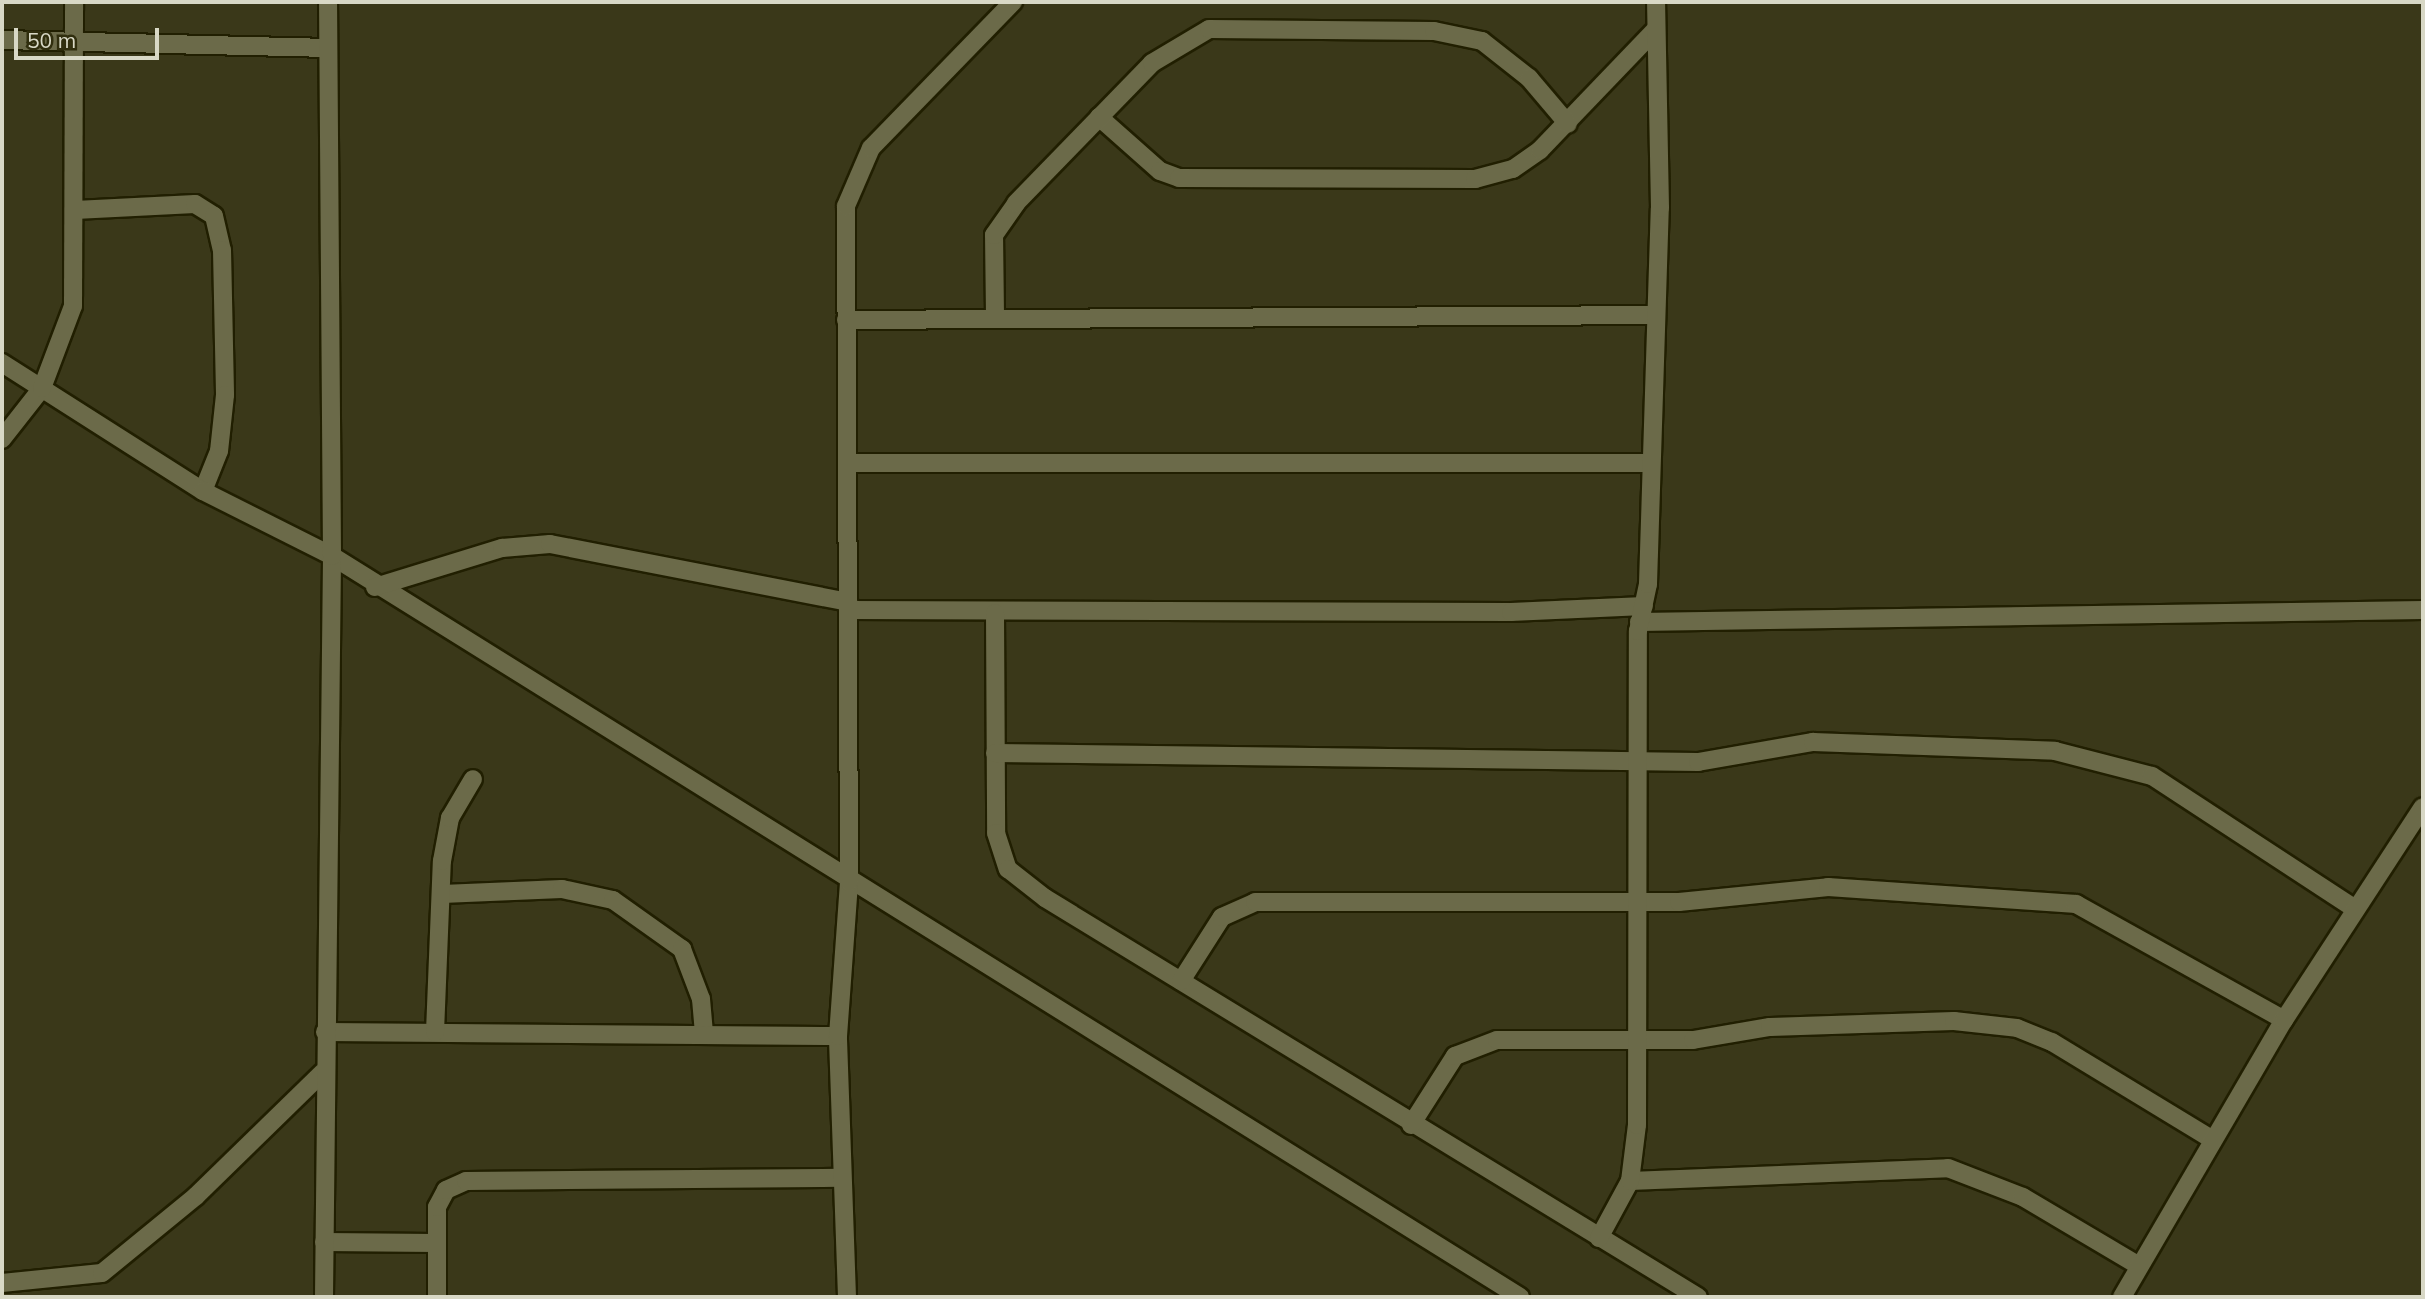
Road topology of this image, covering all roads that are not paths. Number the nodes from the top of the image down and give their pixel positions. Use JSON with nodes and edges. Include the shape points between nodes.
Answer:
{"nodes":[{"id":1,"x":74,"y":2,"type":"edge"},
{"id":2,"x":328,"y":2,"type":"edge"},
{"id":3,"x":1013,"y":2,"type":"edge"},
{"id":4,"x":1656,"y":2,"type":"edge"},
{"id":5,"x":1656,"y":30,"type":"junction"},
{"id":6,"x":2,"y":40,"type":"edge"},
{"id":7,"x":73,"y":41,"type":"junction"},
{"id":8,"x":328,"y":48,"type":"junction"},
{"id":9,"x":1098,"y":117,"type":"junction"},
{"id":10,"x":1568,"y":124,"type":"junction"},
{"id":11,"x":75,"y":210,"type":"junction"},
{"id":12,"x":995,"y":315,"type":"junction"},
{"id":13,"x":1656,"y":315,"type":"junction"},
{"id":14,"x":846,"y":320,"type":"junction"},
{"id":15,"x":2,"y":363,"type":"edge"},
{"id":16,"x":42,"y":388,"type":"junction"},
{"id":17,"x":2,"y":439,"type":"edge"},
{"id":18,"x":850,"y":463,"type":"junction"},
{"id":19,"x":1651,"y":463,"type":"junction"},
{"id":20,"x":203,"y":491,"type":"junction"},
{"id":21,"x":332,"y":556,"type":"junction"},
{"id":22,"x":375,"y":587,"type":"junction"},
{"id":23,"x":848,"y":606,"type":"junction"},
{"id":24,"x":2423,"y":610,"type":"edge"},
{"id":25,"x":995,"y":613,"type":"junction"},
{"id":26,"x":1641,"y":614,"type":"junction"},
{"id":27,"x":995,"y":753,"type":"junction"},
{"id":28,"x":1638,"y":758,"type":"junction"},
{"id":29,"x":473,"y":779,"type":"dead end"},
{"id":30,"x":2423,"y":807,"type":"edge"},
{"id":31,"x":849,"y":882,"type":"junction"},
{"id":32,"x":442,"y":894,"type":"junction"},
{"id":33,"x":1637,"y":901,"type":"junction"},
{"id":34,"x":2354,"y":908,"type":"junction"},
{"id":35,"x":1181,"y":981,"type":"junction"},
{"id":36,"x":2284,"y":1020,"type":"junction"},
{"id":37,"x":325,"y":1032,"type":"junction"},
{"id":38,"x":435,"y":1032,"type":"junction"},
{"id":39,"x":704,"y":1034,"type":"junction"},
{"id":40,"x":838,"y":1036,"type":"junction"},
{"id":41,"x":1635,"y":1041,"type":"junction"},
{"id":42,"x":323,"y":1072,"type":"junction"},
{"id":43,"x":1411,"y":1125,"type":"junction"},
{"id":44,"x":2213,"y":1140,"type":"junction"},
{"id":45,"x":839,"y":1178,"type":"junction"},
{"id":46,"x":1630,"y":1181,"type":"junction"},
{"id":47,"x":1599,"y":1238,"type":"junction"},
{"id":48,"x":324,"y":1242,"type":"junction"},
{"id":49,"x":435,"y":1243,"type":"junction"},
{"id":50,"x":2139,"y":1266,"type":"junction"},
{"id":51,"x":2,"y":1283,"type":"edge"},
{"id":52,"x":324,"y":1297,"type":"edge"},
{"id":53,"x":437,"y":1297,"type":"edge"},
{"id":54,"x":846,"y":1297,"type":"edge"},
{"id":55,"x":1520,"y":1297,"type":"edge"},
{"id":56,"x":1698,"y":1297,"type":"edge"},
{"id":57,"x":2122,"y":1297,"type":"edge"}],
"edges":[{"from":1,"to":7,"type":"street"},
{"from":2,"to":8,"type":"street"},
{"from":3,"to":14,"type":"street","via":[[857,169],[843,229]]},
{"from":4,"to":5,"type":"street"},
{"from":5,"to":10,"type":"street"},
{"from":5,"to":13,"type":"street"},
{"from":6,"to":7,"type":"street"},
{"from":7,"to":8,"type":"street"},
{"from":7,"to":11,"type":"street"},
{"from":8,"to":21,"type":"street"},
{"from":9,"to":10,"type":"street","via":[[1160,171],[1194,180],[1475,179],[1513,169]]},
{"from":9,"to":10,"type":"street","via":[[1170,49],[1228,26],[1434,31],[1482,41],[1529,78]]},
{"from":9,"to":12,"type":"street","via":[[1016,203],[994,235]]},
{"from":11,"to":16,"type":"street","via":[[72,306]]},
{"from":11,"to":20,"type":"street","via":[[195,204],[214,216],[222,250],[225,395],[219,451]]},
{"from":12,"to":13,"type":"street"},
{"from":12,"to":14,"type":"street"},
{"from":13,"to":19,"type":"street"},
{"from":14,"to":18,"type":"street"},
{"from":15,"to":16,"type":"street"},
{"from":16,"to":17,"type":"street"},
{"from":16,"to":20,"type":"street"},
{"from":18,"to":19,"type":"street"},
{"from":18,"to":23,"type":"street"},
{"from":19,"to":26,"type":"street"},
{"from":20,"to":21,"type":"street"},
{"from":21,"to":22,"type":"street"},
{"from":21,"to":37,"type":"street"},
{"from":22,"to":23,"type":"street","via":[[502,548],[550,544]]},
{"from":22,"to":31,"type":"street"},
{"from":23,"to":25,"type":"street"},
{"from":23,"to":31,"type":"street"},
{"from":24,"to":26,"type":"street"},
{"from":25,"to":26,"type":"street"},
{"from":25,"to":27,"type":"street"},
{"from":26,"to":28,"type":"street"},
{"from":27,"to":28,"type":"street"},
{"from":27,"to":35,"type":"street","via":[[996,833],[1008,869]]},
{"from":28,"to":33,"type":"street"},
{"from":28,"to":34,"type":"street","via":[[1724,761],[1813,742],[2091,756],[2152,776]]},
{"from":29,"to":32,"type":"street","via":[[450,818]]},
{"from":30,"to":34,"type":"street"},
{"from":31,"to":40,"type":"street"},
{"from":31,"to":55,"type":"street"},
{"from":32,"to":38,"type":"street"},
{"from":32,"to":39,"type":"street","via":[[562,888],[613,900],[682,949],[698,990]]},
{"from":33,"to":35,"type":"street","via":[[1255,902],[1222,917]]},
{"from":33,"to":36,"type":"street","via":[[1828,887],[2053,899],[2101,916]]},
{"from":33,"to":41,"type":"street"},
{"from":34,"to":36,"type":"street"},
{"from":35,"to":43,"type":"street"},
{"from":36,"to":44,"type":"street"},
{"from":37,"to":38,"type":"street"},
{"from":37,"to":42,"type":"street"},
{"from":38,"to":39,"type":"street"},
{"from":39,"to":40,"type":"street"},
{"from":40,"to":45,"type":"street"},
{"from":41,"to":43,"type":"street","via":[[1528,1038],[1473,1045],[1441,1074]]},
{"from":41,"to":44,"type":"street","via":[[1770,1027],[1954,1021],[2017,1028]]},
{"from":41,"to":46,"type":"street"},
{"from":42,"to":48,"type":"street"},
{"from":42,"to":51,"type":"street","via":[[196,1196],[102,1273]]},
{"from":43,"to":47,"type":"street"},
{"from":44,"to":50,"type":"street"},
{"from":45,"to":49,"type":"street","via":[[466,1181],[440,1197]]},
{"from":45,"to":54,"type":"street"},
{"from":46,"to":47,"type":"street"},
{"from":46,"to":50,"type":"street","via":[[1948,1168],[2023,1197]]},
{"from":47,"to":56,"type":"street"},
{"from":48,"to":49,"type":"street"},
{"from":48,"to":52,"type":"street"},
{"from":49,"to":53,"type":"street"},
{"from":50,"to":57,"type":"street"}]}
